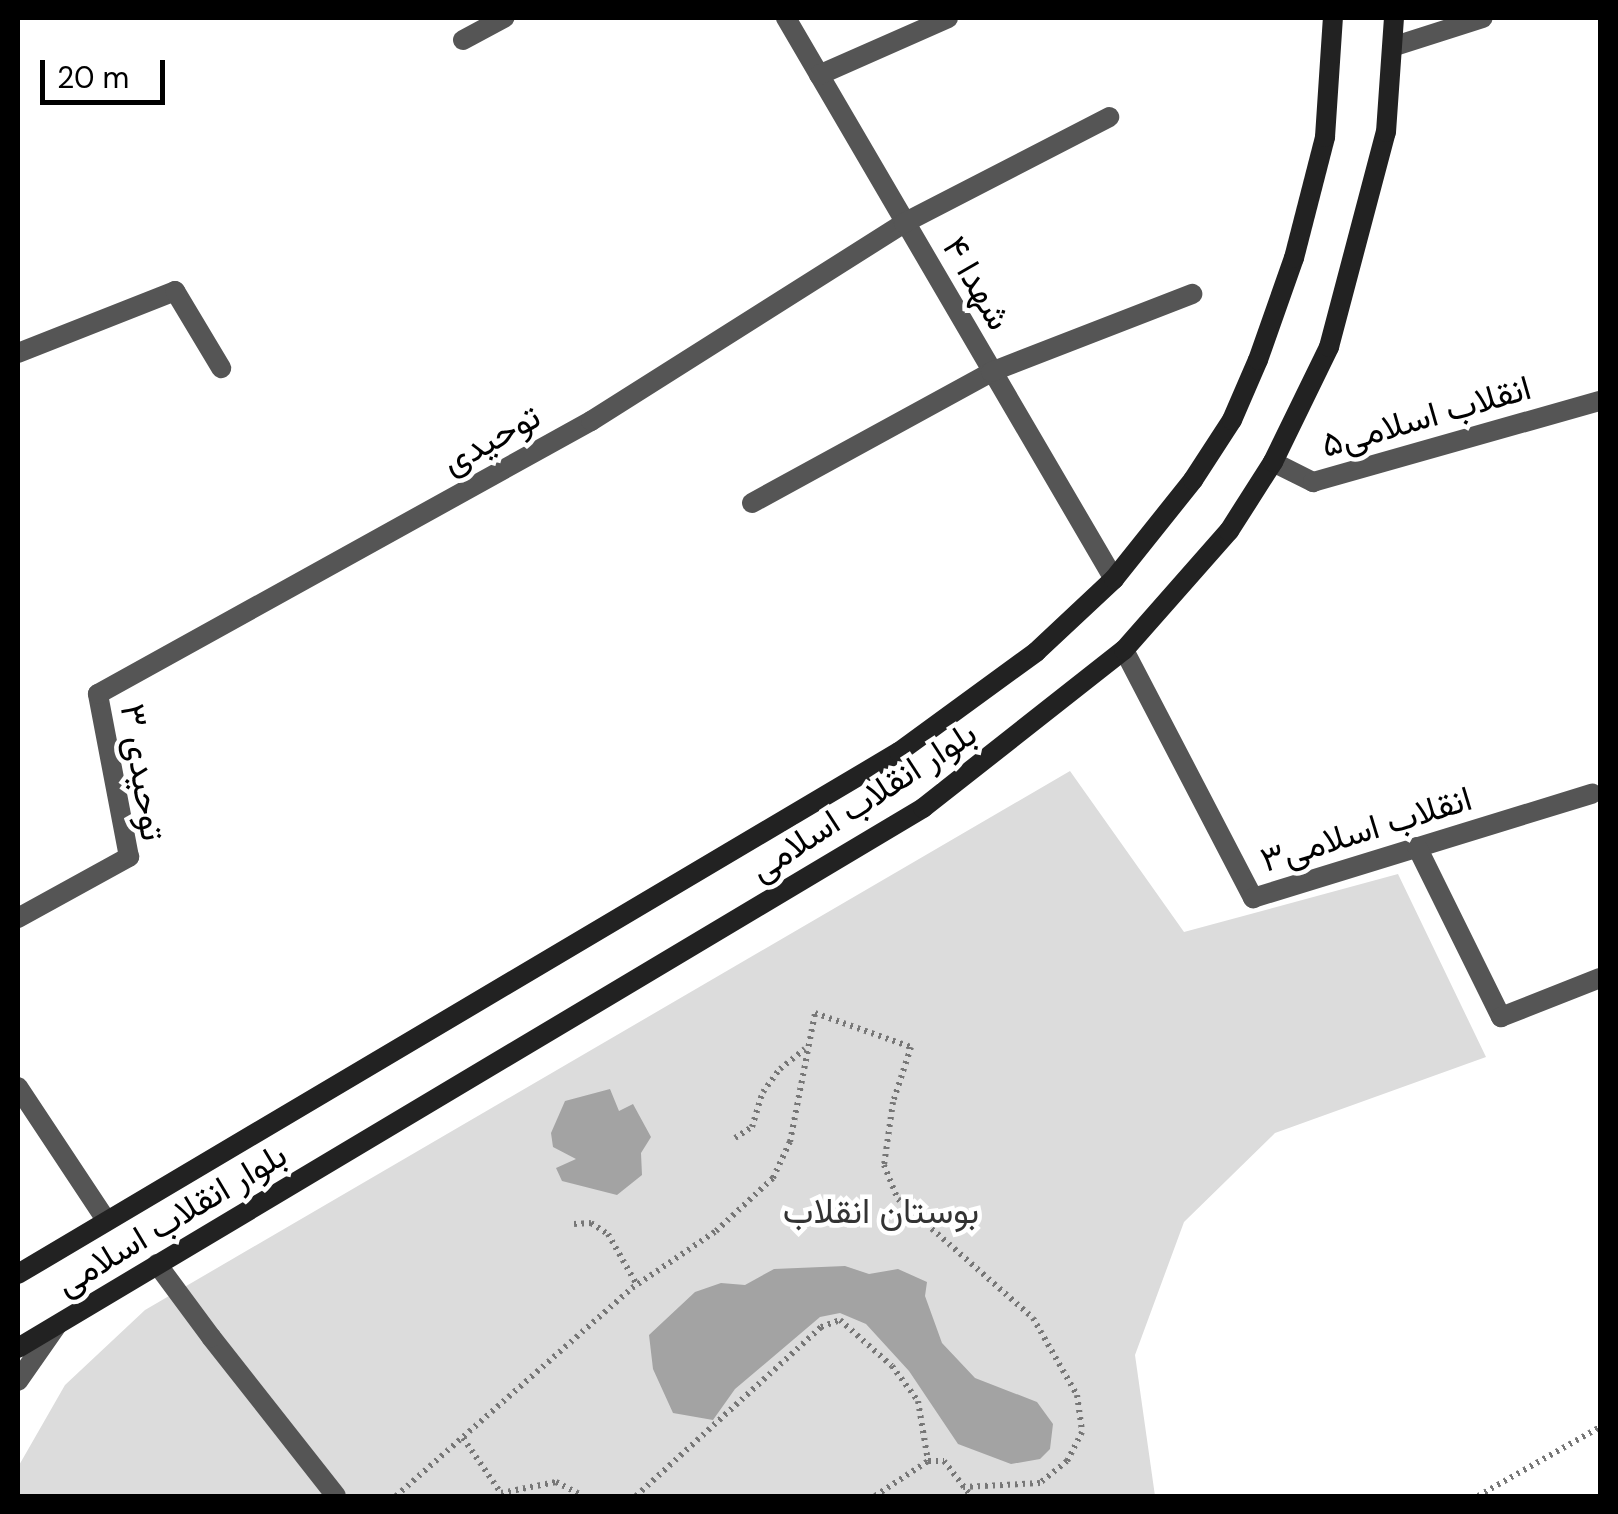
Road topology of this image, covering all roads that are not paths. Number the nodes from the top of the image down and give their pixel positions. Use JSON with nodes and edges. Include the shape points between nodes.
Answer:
{"nodes":[{"id":1,"x":504,"y":18,"type":"edge"},
{"id":2,"x":786,"y":18,"type":"edge"},
{"id":3,"x":948,"y":18,"type":"edge"},
{"id":4,"x":1333,"y":18,"type":"edge"},
{"id":5,"x":1394,"y":18,"type":"edge"},
{"id":6,"x":1483,"y":18,"type":"edge"},
{"id":7,"x":463,"y":40,"type":"dead end"},
{"id":8,"x":1396,"y":46,"type":"junction"},
{"id":9,"x":819,"y":76,"type":"junction"},
{"id":10,"x":1109,"y":117,"type":"dead end"},
{"id":11,"x":904,"y":223,"type":"junction"},
{"id":12,"x":1192,"y":294,"type":"dead end"},
{"id":13,"x":18,"y":353,"type":"edge"},
{"id":14,"x":220,"y":368,"type":"dead end"},
{"id":15,"x":991,"y":372,"type":"junction"},
{"id":16,"x":1600,"y":401,"type":"edge"},
{"id":17,"x":1273,"y":462,"type":"junction"},
{"id":18,"x":752,"y":503,"type":"dead end"},
{"id":19,"x":1114,"y":579,"type":"junction"},
{"id":20,"x":1124,"y":650,"type":"junction"},
{"id":21,"x":98,"y":694,"type":"joint"},
{"id":22,"x":1592,"y":794,"type":"dead end"},
{"id":23,"x":1417,"y":848,"type":"junction"},
{"id":24,"x":18,"y":918,"type":"edge"},
{"id":25,"x":1600,"y":978,"type":"edge"},
{"id":26,"x":18,"y":1087,"type":"edge"},
{"id":27,"x":106,"y":1220,"type":"junction"},
{"id":28,"x":157,"y":1264,"type":"junction"},
{"id":29,"x":18,"y":1274,"type":"edge"},
{"id":30,"x":58,"y":1324,"type":"junction"},
{"id":31,"x":18,"y":1348,"type":"edge"},
{"id":32,"x":18,"y":1381,"type":"edge"},
{"id":33,"x":336,"y":1496,"type":"edge"}],
"edges":[{"from":1,"to":7,"type":"street"},
{"from":2,"to":9,"type":"street","name":"شهدا ۴"},
{"from":3,"to":9,"type":"street"},
{"from":4,"to":19,"type":"main road","name":"بلوار انقلاب اسلامی","via":[[1325,137],[1258,360],[1232,420],[1193,480]]},
{"from":5,"to":8,"type":"main road","name":"بلوار انقلاب اسلامی"},
{"from":6,"to":8,"type":"street"},
{"from":8,"to":17,"type":"main road","name":"بلوار انقلاب اسلامی","via":[[1368,220],[1329,348]]},
{"from":9,"to":11,"type":"street","name":"شهدا ۴"},
{"from":10,"to":11,"type":"street","name":"توحیدی"},
{"from":11,"to":15,"type":"street","name":"شهدا ۴"},
{"from":11,"to":21,"type":"street","name":"توحیدی","via":[[591,421]]},
{"from":12,"to":15,"type":"street"},
{"from":13,"to":14,"type":"street","via":[[175,291]]},
{"from":15,"to":18,"type":"street"},
{"from":15,"to":19,"type":"street","name":"شهدا ۴"},
{"from":16,"to":17,"type":"street","name":"انقلاب اسلامی۵","via":[[1314,482]]},
{"from":17,"to":20,"type":"main road","name":"بلوار انقلاب اسلامی","via":[[1229,531]]},
{"from":19,"to":27,"type":"main road","name":"بلوار انقلاب اسلامی","via":[[1036,652],[899,752]]},
{"from":20,"to":23,"type":"street","name":"انقلاب اسلامی۳","via":[[1254,898]]},
{"from":20,"to":28,"type":"main road","name":"بلوار انقلاب اسلامی","via":[[923,808]]},
{"from":21,"to":24,"type":"street","name":"توحیدی ۳","via":[[129,857]]},
{"from":22,"to":23,"type":"street","name":"انقلاب اسلامی۳"},
{"from":23,"to":25,"type":"street","via":[[1501,1018]]},
{"from":26,"to":27,"type":"street"},
{"from":27,"to":29,"type":"main road","name":"بلوار انقلاب اسلامی"},
{"from":28,"to":30,"type":"main road","name":"بلوار انقلاب اسلامی"},
{"from":28,"to":33,"type":"street"},
{"from":30,"to":31,"type":"main road","name":"بلوار انقلاب اسلامی"},
{"from":30,"to":32,"type":"street"}]}
